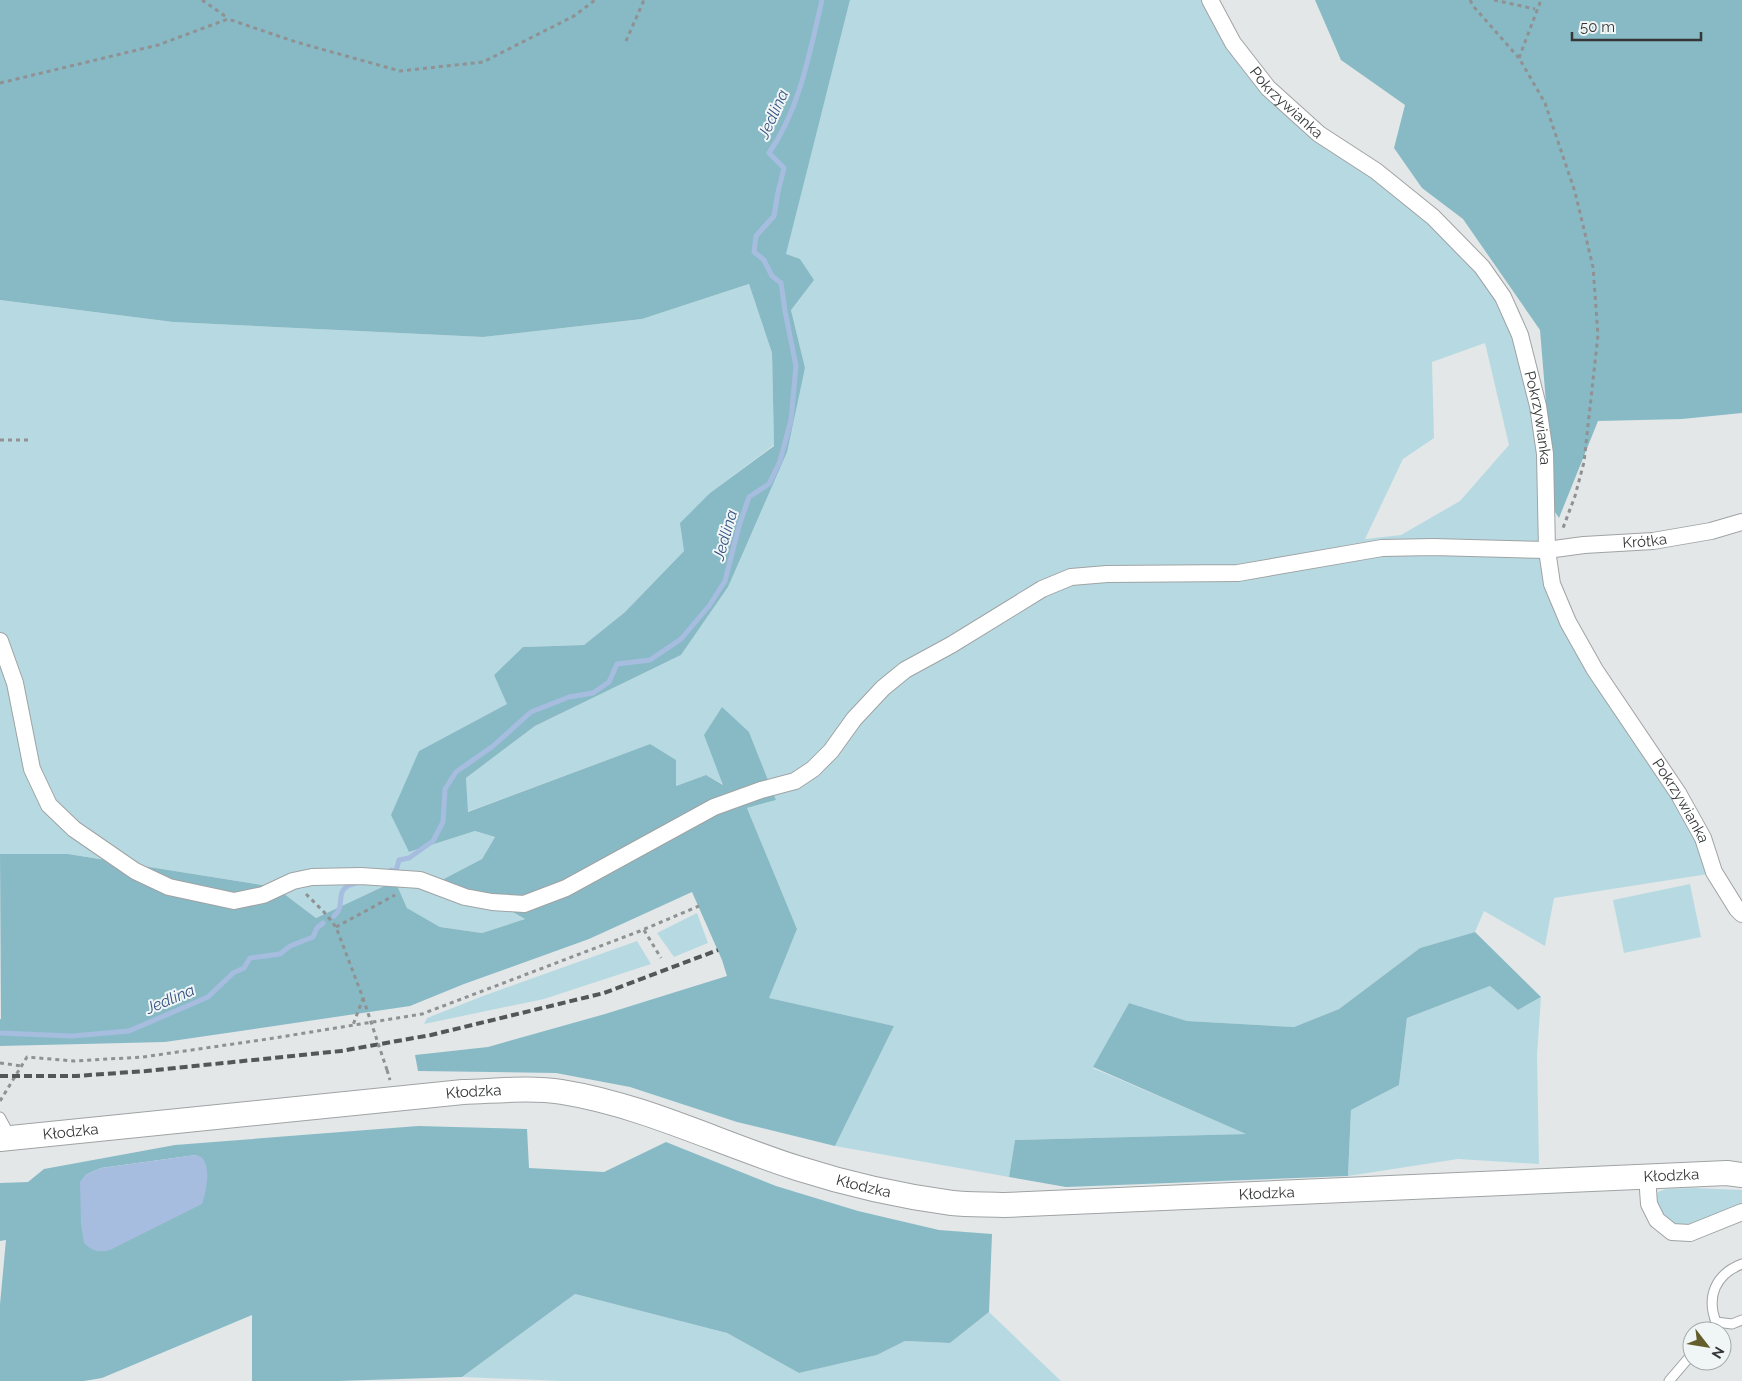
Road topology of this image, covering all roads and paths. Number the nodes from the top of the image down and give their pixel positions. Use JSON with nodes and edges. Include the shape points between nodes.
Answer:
{"nodes":[{"id":1,"x":202,"y":0,"type":"edge"},
{"id":2,"x":595,"y":0,"type":"edge"},
{"id":3,"x":644,"y":0,"type":"edge"},
{"id":4,"x":1210,"y":0,"type":"edge"},
{"id":5,"x":1470,"y":0,"type":"edge"},
{"id":6,"x":1494,"y":0,"type":"edge"},
{"id":7,"x":1541,"y":0,"type":"edge"},
{"id":8,"x":1535,"y":9,"type":"dead end"},
{"id":9,"x":228,"y":18,"type":"junction"},
{"id":10,"x":626,"y":41,"type":"dead end"},
{"id":11,"x":1519,"y":58,"type":"junction"},
{"id":12,"x":0,"y":83,"type":"edge"},
{"id":13,"x":0,"y":440,"type":"edge"},
{"id":14,"x":32,"y":440,"type":"dead end"},
{"id":15,"x":1742,"y":522,"type":"edge"},
{"id":16,"x":1547,"y":550,"type":"junction"},
{"id":17,"x":0,"y":641,"type":"edge"},
{"id":18,"x":420,"y":880,"type":"junction"},
{"id":19,"x":293,"y":881,"type":"junction"},
{"id":20,"x":699,"y":906,"type":"dead end"},
{"id":21,"x":1742,"y":914,"type":"edge"},
{"id":22,"x":336,"y":927,"type":"junction"},
{"id":23,"x":644,"y":930,"type":"junction"},
{"id":24,"x":661,"y":958,"type":"dead end"},
{"id":25,"x":363,"y":998,"type":"junction"},
{"id":26,"x":353,"y":1025,"type":"junction"},
{"id":27,"x":0,"y":1064,"type":"edge"},
{"id":28,"x":22,"y":1066,"type":"junction"},
{"id":29,"x":387,"y":1070,"type":"dead end"},
{"id":30,"x":0,"y":1101,"type":"edge"},
{"id":31,"x":0,"y":1118,"type":"edge"},
{"id":32,"x":6,"y":1139,"type":"edge"},
{"id":33,"x":1646,"y":1175,"type":"junction"},
{"id":34,"x":1742,"y":1175,"type":"edge"},
{"id":35,"x":1742,"y":1212,"type":"edge"},
{"id":36,"x":1742,"y":1264,"type":"edge"},
{"id":37,"x":1716,"y":1321,"type":"edge"},
{"id":38,"x":1682,"y":1366,"type":"edge"},
{"id":39,"x":1669,"y":1381,"type":"edge"}],
"edges":[{"from":1,"to":9,"type":"path"},
{"from":2,"to":9,"type":"path","via":[[574,16],[483,62],[400,71],[296,42]]},
{"from":3,"to":10,"type":"path"},
{"from":4,"to":16,"type":"street","name":"Pokrzywianka","via":[[1233,43],[1268,88],[1319,134],[1376,171],[1433,217],[1482,267],[1503,297],[1520,335],[1538,406],[1545,454]]},
{"from":5,"to":11,"type":"path"},
{"from":6,"to":8,"type":"path"},
{"from":7,"to":11,"type":"path"},
{"from":9,"to":12,"type":"path","via":[[158,45]]},
{"from":11,"to":16,"type":"path","via":[[1545,103],[1575,192],[1593,267],[1598,335],[1584,462],[1560,536]]},
{"from":13,"to":14,"type":"path"},
{"from":15,"to":16,"type":"street","name":"Krótka","via":[[1653,541]]},
{"from":16,"to":18,"type":"street","name":"Krótka","via":[[1382,548],[1238,573],[1071,577],[1042,589],[906,670],[883,688],[831,751],[795,781],[714,808],[566,888],[524,904],[464,897]]},
{"from":16,"to":21,"type":"street","name":"Pokrzywianka","via":[[1552,584],[1568,622],[1595,670],[1678,793],[1703,838],[1714,872]]},
{"from":17,"to":19,"type":"street","name":"Krótka","via":[[15,683],[32,769],[49,805],[74,829],[135,871],[169,888],[234,901],[263,895]]},
{"from":18,"to":19,"type":"street","name":"Krótka","via":[[362,876],[312,877]]},
{"from":18,"to":22,"type":"path"},
{"from":19,"to":22,"type":"path"},
{"from":20,"to":23,"type":"path"},
{"from":22,"to":25,"type":"path"},
{"from":23,"to":24,"type":"path"},
{"from":23,"to":26,"type":"path","via":[[422,1014]]},
{"from":25,"to":26,"type":"path"},
{"from":25,"to":29,"type":"path","bridge":true},
{"from":26,"to":28,"type":"path","via":[[144,1057],[74,1061],[27,1057]]},
{"from":27,"to":28,"type":"path"},
{"from":28,"to":30,"type":"path"},
{"from":31,"to":32,"type":"lane"},
{"from":32,"to":33,"type":"main road","name":"Kłodzka","via":[[508,1090],[560,1092],[607,1102],[848,1183],[954,1203],[1005,1205]]},
{"from":33,"to":34,"type":"main road","name":"Kłodzka","via":[[1727,1172]]},
{"from":33,"to":35,"type":"street","via":[[1649,1204],[1657,1220],[1672,1232],[1690,1233]]},
{"from":36,"to":37,"type":"lane","via":[[1726,1272],[1717,1284],[1712,1302]]},
{"from":38,"to":39,"type":"lane"}]}
